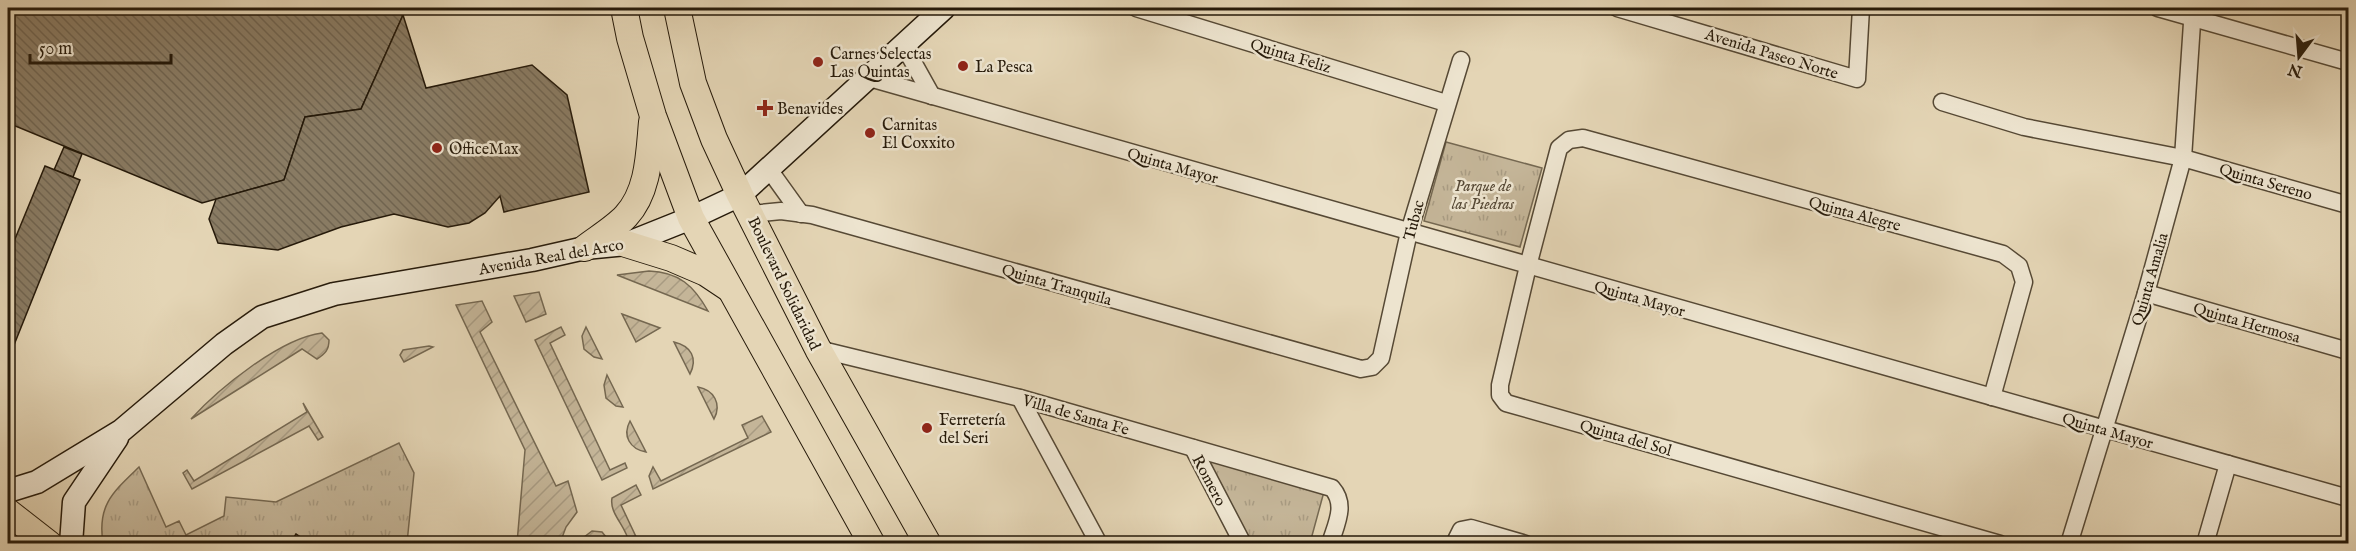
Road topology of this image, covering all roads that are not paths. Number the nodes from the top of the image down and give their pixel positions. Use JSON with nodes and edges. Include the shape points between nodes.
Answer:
{"nodes":[{"id":1,"x":624,"y":8,"type":"edge"},
{"id":2,"x":677,"y":8,"type":"edge"},
{"id":3,"x":944,"y":8,"type":"edge"},
{"id":4,"x":1136,"y":8,"type":"edge"},
{"id":5,"x":1617,"y":8,"type":"edge"},
{"id":6,"x":1861,"y":8,"type":"edge"},
{"id":7,"x":2158,"y":8,"type":"edge"},
{"id":8,"x":2193,"y":13,"type":"edge"},
{"id":9,"x":903,"y":44,"type":"junction"},
{"id":10,"x":1461,"y":60,"type":"dead end"},
{"id":11,"x":2349,"y":62,"type":"edge"},
{"id":12,"x":866,"y":77,"type":"junction"},
{"id":13,"x":932,"y":96,"type":"junction"},
{"id":14,"x":1942,"y":102,"type":"dead end"},
{"id":15,"x":1446,"y":103,"type":"junction"},
{"id":16,"x":652,"y":116,"type":"junction"},
{"id":17,"x":1559,"y":148,"type":"joint"},
{"id":18,"x":2183,"y":158,"type":"junction"},
{"id":19,"x":768,"y":168,"type":"junction"},
{"id":20,"x":746,"y":204,"type":"junction"},
{"id":21,"x":2349,"y":205,"type":"edge"},
{"id":22,"x":801,"y":214,"type":"junction"},
{"id":23,"x":691,"y":218,"type":"junction"},
{"id":24,"x":1409,"y":232,"type":"junction"},
{"id":25,"x":626,"y":244,"type":"junction"},
{"id":26,"x":585,"y":248,"type":"junction"},
{"id":27,"x":1528,"y":266,"type":"junction"},
{"id":28,"x":730,"y":289,"type":"junction"},
{"id":29,"x":2146,"y":293,"type":"junction"},
{"id":30,"x":818,"y":349,"type":"junction"},
{"id":31,"x":2349,"y":351,"type":"edge"},
{"id":32,"x":1361,"y":369,"type":"joint"},
{"id":33,"x":1992,"y":397,"type":"junction"},
{"id":34,"x":1020,"y":398,"type":"junction"},
{"id":35,"x":2104,"y":429,"type":"junction"},
{"id":36,"x":122,"y":431,"type":"junction"},
{"id":37,"x":1193,"y":448,"type":"junction"},
{"id":38,"x":2228,"y":464,"type":"junction"},
{"id":39,"x":8,"y":491,"type":"edge"},
{"id":40,"x":2349,"y":498,"type":"edge"},
{"id":41,"x":8,"y":512,"type":"edge"},
{"id":42,"x":49,"y":543,"type":"edge"},
{"id":43,"x":71,"y":543,"type":"edge"},
{"id":44,"x":872,"y":543,"type":"edge"},
{"id":45,"x":928,"y":543,"type":"edge"},
{"id":46,"x":1099,"y":543,"type":"edge"},
{"id":47,"x":1243,"y":543,"type":"edge"},
{"id":48,"x":1330,"y":543,"type":"edge"},
{"id":49,"x":1454,"y":543,"type":"edge"},
{"id":50,"x":1526,"y":543,"type":"edge"},
{"id":51,"x":2000,"y":543,"type":"edge"},
{"id":52,"x":2068,"y":543,"type":"edge"},
{"id":53,"x":2205,"y":543,"type":"edge"}],
"edges":[{"from":1,"to":16,"type":"main road"},
{"from":2,"to":20,"type":"main road","name":"Boulevard Solidaridad","via":[[693,83],[714,140]]},
{"from":3,"to":9,"type":"street","name":"Avenida Real del Arco"},
{"from":4,"to":15,"type":"street","name":"Quinta Feliz"},
{"from":5,"to":6,"type":"street","name":"Avenida Paseo Norte","via":[[1857,79]]},
{"from":7,"to":8,"type":"street"},
{"from":8,"to":11,"type":"street"},
{"from":8,"to":18,"type":"street","name":"Quinta Amalia"},
{"from":9,"to":12,"type":"street","name":"Avenida Real del Arco"},
{"from":9,"to":13,"type":"street"},
{"from":10,"to":15,"type":"street","name":"Tubac"},
{"from":12,"to":13,"type":"street","name":"Quinta Mayor"},
{"from":12,"to":19,"type":"street","name":"Avenida Real del Arco"},
{"from":13,"to":24,"type":"street","name":"Quinta Mayor"},
{"from":14,"to":18,"type":"street","via":[[2024,127]]},
{"from":15,"to":24,"type":"street","name":"Tubac"},
{"from":16,"to":23,"type":"main road"},
{"from":16,"to":26,"type":"main road","via":[[648,167],[641,192],[626,216]]},
{"from":17,"to":27,"type":"street","name":"Quinta del Sol"},
{"from":17,"to":33,"type":"street","name":"Quinta Alegre","via":[[1569,140],[1584,138],[2003,254],[2019,266],[2025,282]]},
{"from":18,"to":21,"type":"street","name":"Quinta Sereno"},
{"from":18,"to":29,"type":"street","name":"Quinta Amalia"},
{"from":19,"to":20,"type":"street","name":"Avenida Real del Arco"},
{"from":19,"to":22,"type":"street"},
{"from":20,"to":22,"type":"street","name":"Quinta Tranquila"},
{"from":20,"to":23,"type":"street","name":"Avenida Real del Arco"},
{"from":20,"to":30,"type":"main road","name":"Boulevard Solidaridad"},
{"from":22,"to":32,"type":"street","name":"Quinta Tranquila"},
{"from":23,"to":25,"type":"street","name":"Avenida Real del Arco"},
{"from":23,"to":28,"type":"main road"},
{"from":24,"to":27,"type":"street","name":"Quinta Mayor"},
{"from":24,"to":32,"type":"street","name":"Tubac","via":[[1381,358],[1372,367]]},
{"from":25,"to":26,"type":"street","name":"Avenida Real del Arco"},
{"from":25,"to":28,"type":"main road","via":[[706,273]]},
{"from":26,"to":36,"type":"street","name":"Avenida Real del Arco","via":[[333,294],[262,317],[224,344]]},
{"from":27,"to":33,"type":"street","name":"Quinta Mayor"},
{"from":27,"to":51,"type":"street","name":"Quinta del Sol","via":[[1500,385],[1500,395],[1506,403]]},
{"from":28,"to":44,"type":"main road"},
{"from":29,"to":31,"type":"street","name":"Quinta Hermosa"},
{"from":29,"to":35,"type":"street","name":"Quinta Amalia"},
{"from":30,"to":34,"type":"street","name":"Villa de Santa Fe"},
{"from":30,"to":45,"type":"main road","name":"Boulevard Solidaridad"},
{"from":33,"to":35,"type":"street","name":"Quinta Mayor"},
{"from":34,"to":37,"type":"street","name":"Villa de Santa Fe"},
{"from":34,"to":46,"type":"street"},
{"from":35,"to":38,"type":"street","name":"Quinta Mayor"},
{"from":35,"to":52,"type":"street","name":"Quinta Amalia"},
{"from":36,"to":39,"type":"street","name":"Avenida Real del Arco","via":[[37,482]]},
{"from":36,"to":43,"type":"street","name":"Avenida Real del Arco","via":[[74,502]]},
{"from":37,"to":47,"type":"street","name":"Romero"},
{"from":37,"to":48,"type":"street","name":"Villa de Santa Fe","via":[[1332,488],[1340,496],[1341,509]]},
{"from":38,"to":40,"type":"street","name":"Quinta Mayor"},
{"from":38,"to":53,"type":"street"},
{"from":41,"to":42,"type":"main road"},
{"from":49,"to":50,"type":"street","via":[[1461,530],[1471,528]]}]}
